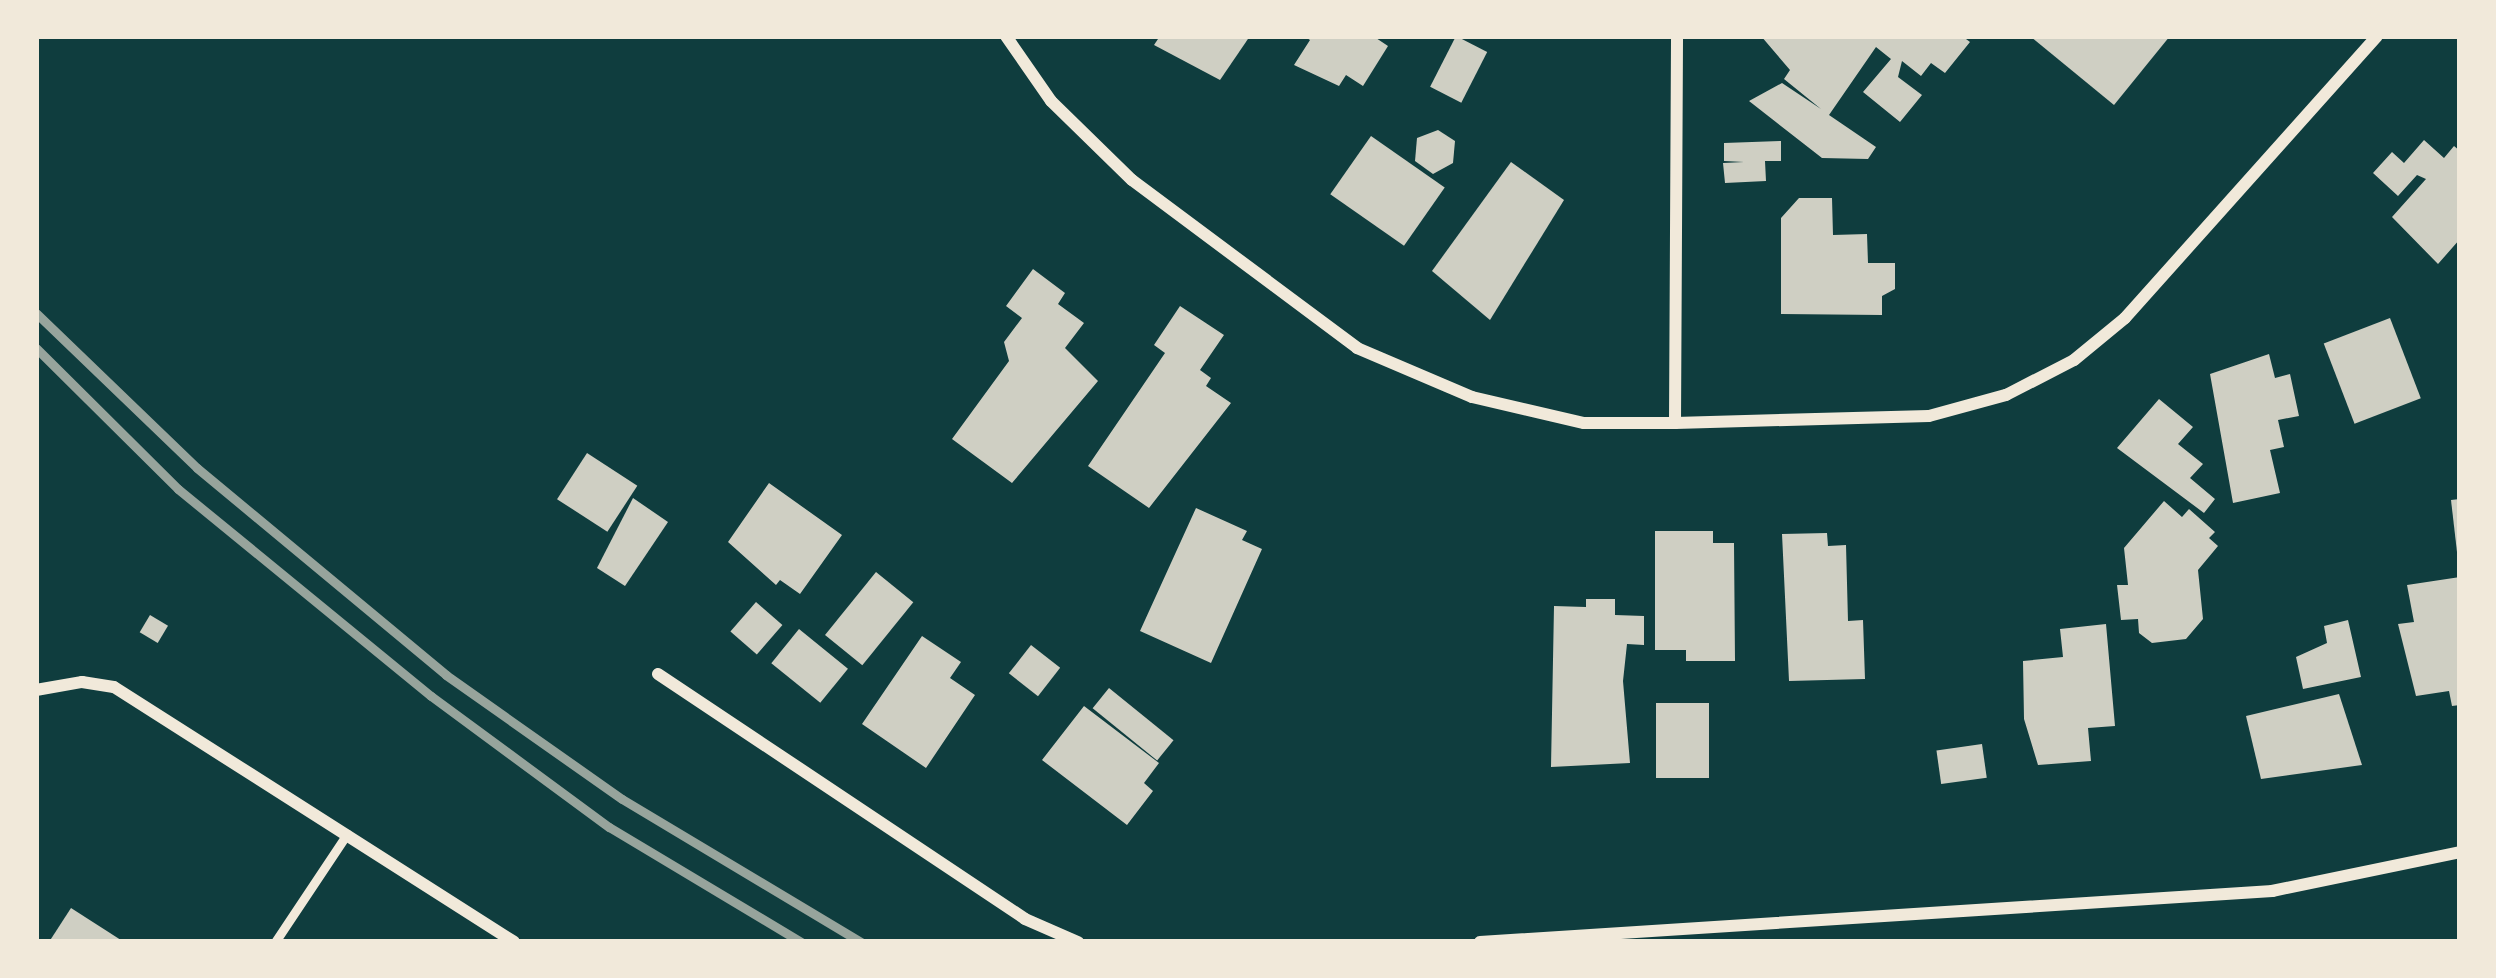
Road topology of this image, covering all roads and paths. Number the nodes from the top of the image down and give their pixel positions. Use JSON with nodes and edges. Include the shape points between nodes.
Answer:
{"nodes":[{"id":1,"x":1006,"y":36,"type":"edge"},
{"id":2,"x":1677,"y":36,"type":"edge"},
{"id":3,"x":2377,"y":36,"type":"edge"},
{"id":4,"x":1675,"y":423,"type":"junction"},
{"id":5,"x":658,"y":674,"type":"dead end"},
{"id":6,"x":36,"y":690,"type":"edge"},
{"id":7,"x":347,"y":834,"type":"junction"},
{"id":8,"x":2460,"y":852,"type":"edge"},
{"id":9,"x":275,"y":942,"type":"edge"},
{"id":10,"x":514,"y":942,"type":"edge"},
{"id":11,"x":1078,"y":942,"type":"edge"},
{"id":12,"x":1480,"y":942,"type":"edge"}],
"edges":[{"from":1,"to":4,"type":"street","via":[[1052,101],[1132,179],[1357,348],[1472,398],[1584,423]]},
{"from":2,"to":4,"type":"street"},
{"from":3,"to":4,"type":"street","via":[[2125,318],[2074,360],[2006,395],[1930,416]]},
{"from":5,"to":11,"type":"street","via":[[1025,919]]},
{"from":6,"to":7,"type":"street","via":[[114,686]]},
{"from":7,"to":9,"type":"lane"},
{"from":7,"to":10,"type":"street"},
{"from":8,"to":12,"type":"street","via":[[2272,891]]}]}
